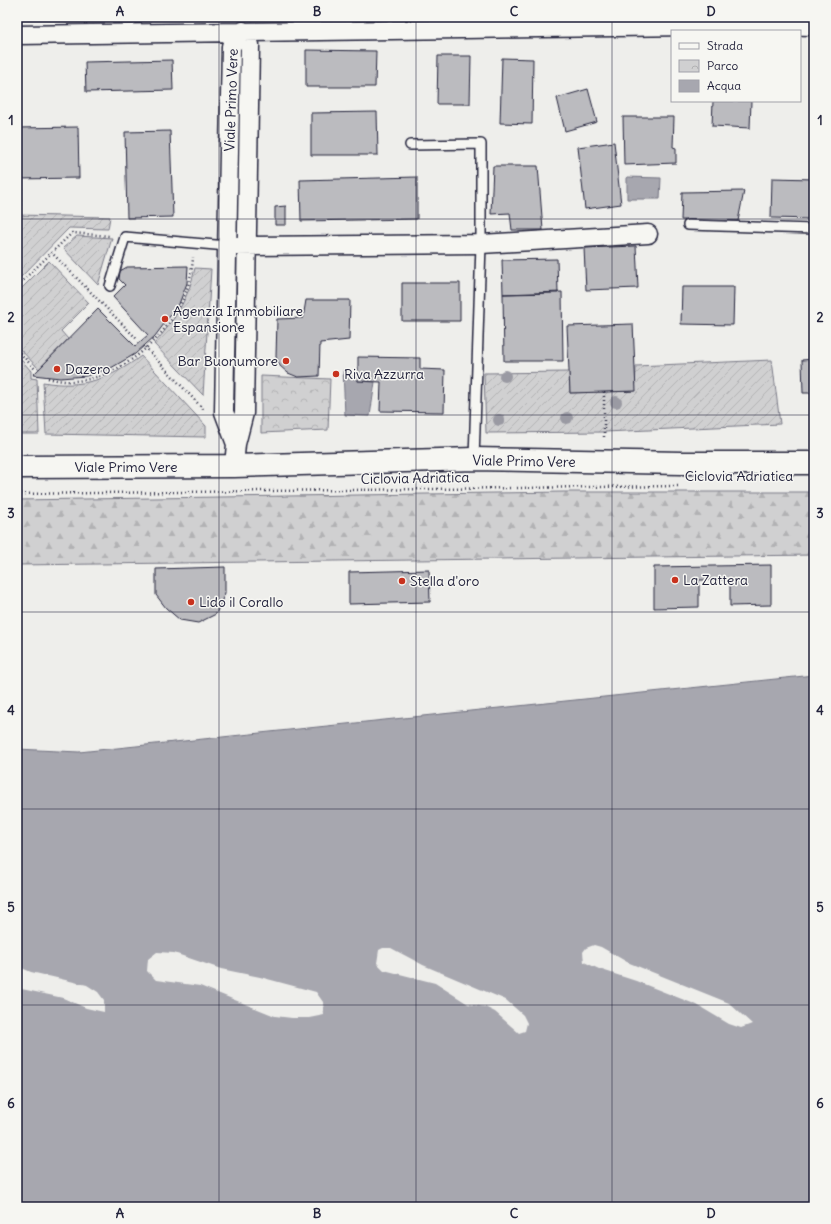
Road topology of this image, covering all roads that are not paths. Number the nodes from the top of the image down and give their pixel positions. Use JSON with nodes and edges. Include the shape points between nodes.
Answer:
{"nodes":[{"id":1,"x":764,"y":21,"type":"edge"},
{"id":2,"x":814,"y":26,"type":"edge"},
{"id":3,"x":243,"y":31,"type":"junction"},
{"id":4,"x":17,"y":35,"type":"edge"},
{"id":5,"x":410,"y":145,"type":"dead end"},
{"id":6,"x":688,"y":225,"type":"dead end"},
{"id":7,"x":814,"y":229,"type":"edge"},
{"id":8,"x":648,"y":234,"type":"dead end"},
{"id":9,"x":481,"y":244,"type":"junction"},
{"id":10,"x":227,"y":246,"type":"junction"},
{"id":11,"x":247,"y":247,"type":"junction"},
{"id":12,"x":110,"y":286,"type":"dead end"},
{"id":13,"x":236,"y":444,"type":"junction"},
{"id":14,"x":474,"y":459,"type":"junction"},
{"id":15,"x":814,"y":463,"type":"edge"},
{"id":16,"x":234,"y":466,"type":"junction"},
{"id":17,"x":17,"y":467,"type":"edge"}],
"edges":[{"from":1,"to":2,"type":"street"},
{"from":1,"to":3,"type":"street"},
{"from":3,"to":4,"type":"street"},
{"from":3,"to":10,"type":"street","name":"Viale Primo Vere","via":[[231,46]]},
{"from":3,"to":11,"type":"street","name":"Viale Primo Vere","via":[[250,45]]},
{"from":5,"to":9,"type":"lane","via":[[481,144]]},
{"from":6,"to":7,"type":"lane"},
{"from":8,"to":9,"type":"street"},
{"from":9,"to":11,"type":"street"},
{"from":9,"to":14,"type":"lane"},
{"from":10,"to":11,"type":"street"},
{"from":10,"to":12,"type":"lane","via":[[124,237]]},
{"from":10,"to":13,"type":"street","name":"Viale Primo Vere","via":[[224,412]]},
{"from":11,"to":13,"type":"street","name":"Viale Primo Vere","via":[[244,412]]},
{"from":13,"to":16,"type":"street","name":"Viale Primo Vere"},
{"from":14,"to":15,"type":"street","name":"Viale Primo Vere"},
{"from":14,"to":16,"type":"street","name":"Viale Primo Vere"},
{"from":16,"to":17,"type":"street","name":"Viale Primo Vere"}]}
